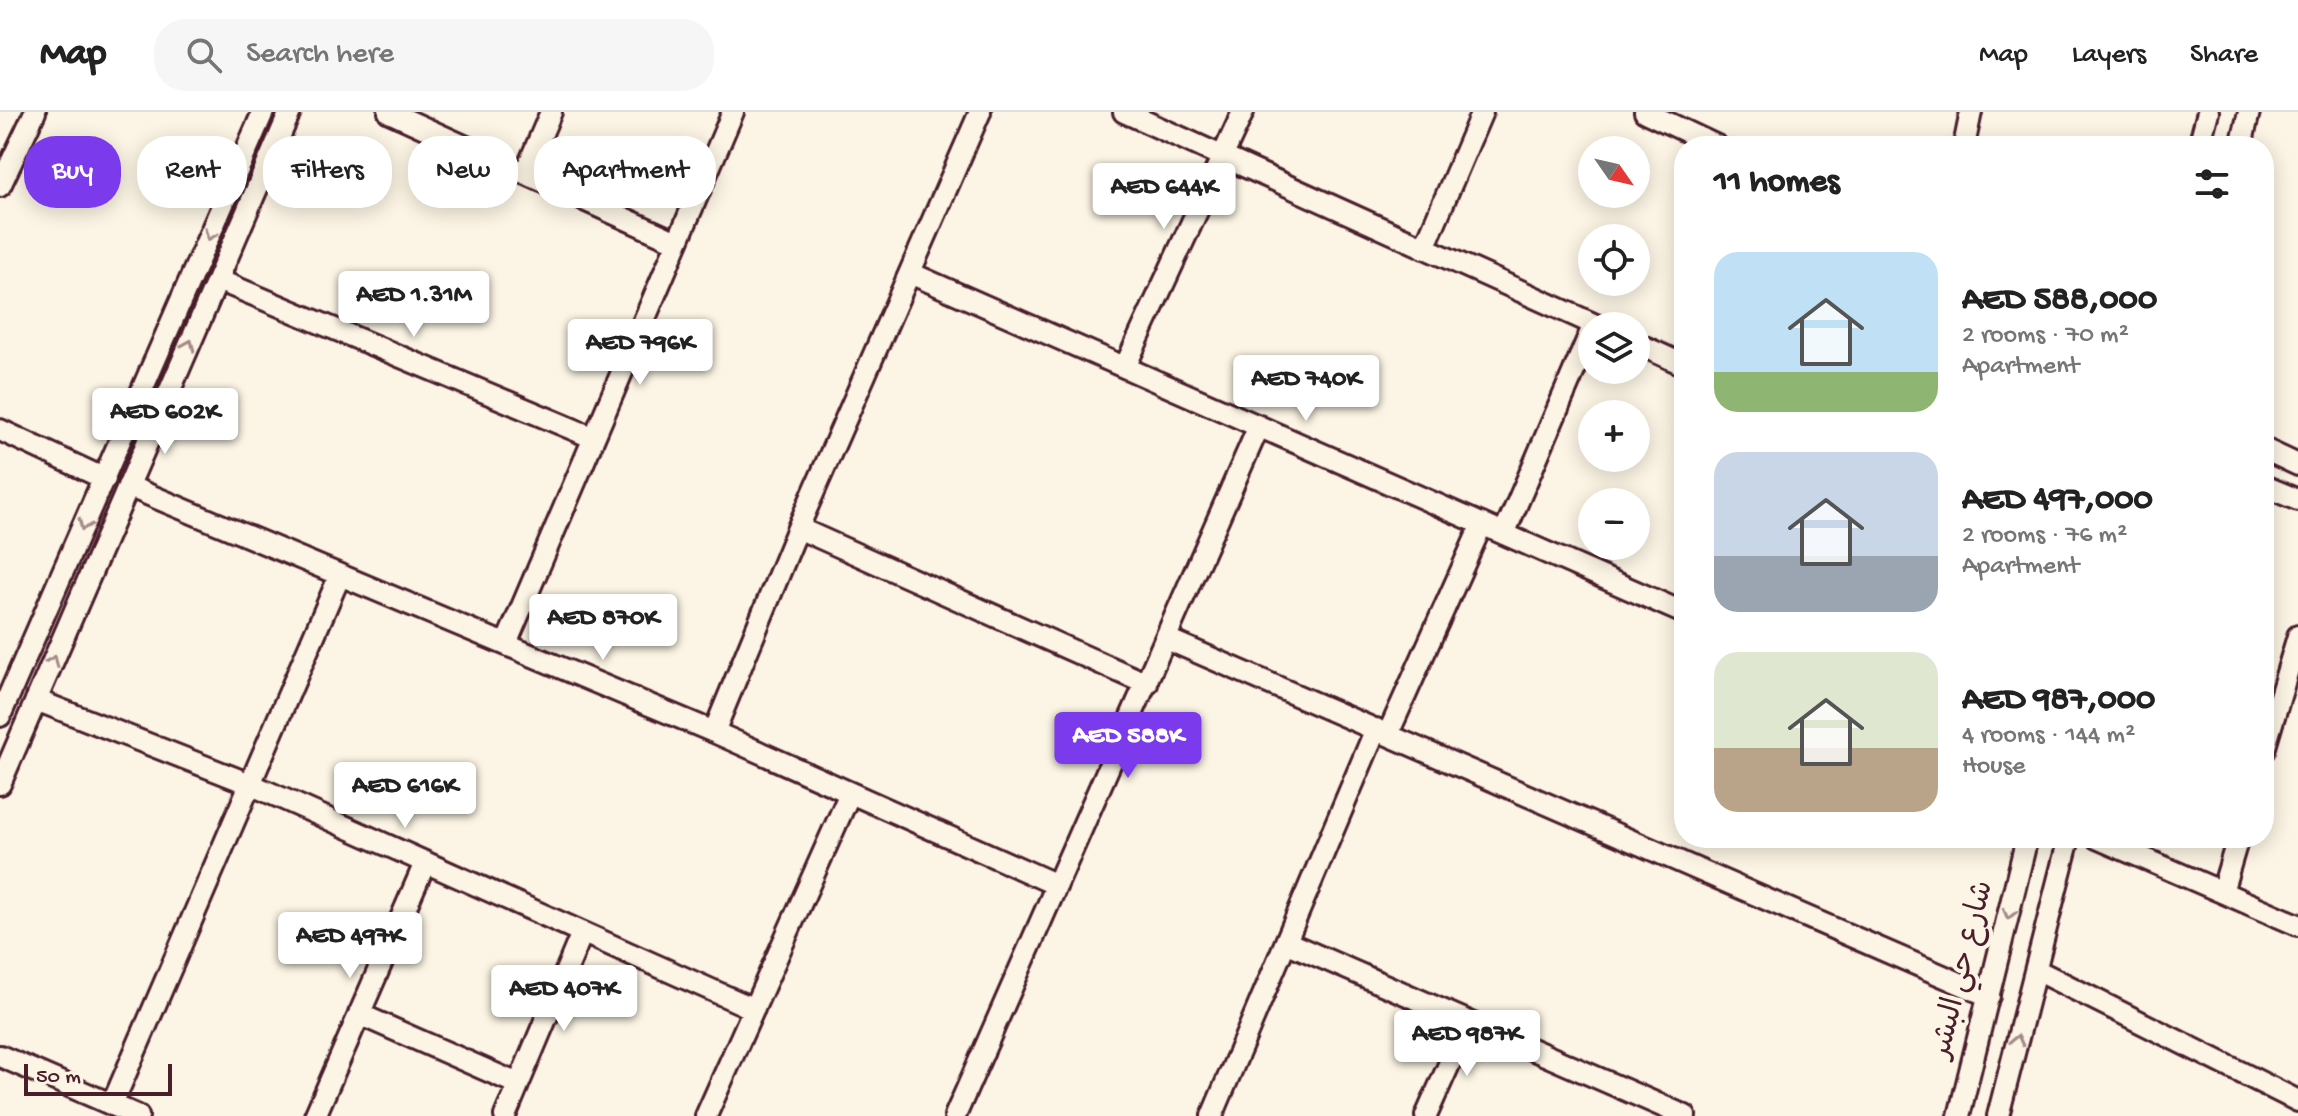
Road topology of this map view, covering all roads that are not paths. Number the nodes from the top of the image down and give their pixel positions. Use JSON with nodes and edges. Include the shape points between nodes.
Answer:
{"nodes":[{"id":1,"x":35,"y":112,"type":"edge"},
{"id":2,"x":263,"y":112,"type":"edge"},
{"id":3,"x":290,"y":112,"type":"edge"},
{"id":4,"x":389,"y":112,"type":"edge"},
{"id":5,"x":551,"y":112,"type":"edge"},
{"id":6,"x":980,"y":112,"type":"edge"},
{"id":7,"x":1124,"y":112,"type":"edge"},
{"id":8,"x":1243,"y":112,"type":"edge"},
{"id":9,"x":1482,"y":112,"type":"edge"},
{"id":10,"x":1645,"y":112,"type":"edge"},
{"id":11,"x":1971,"y":112,"type":"edge"},
{"id":12,"x":2208,"y":112,"type":"edge"},
{"id":13,"x":2249,"y":112,"type":"edge"},
{"id":14,"x":729,"y":113,"type":"edge"},
{"id":15,"x":1696,"y":136,"type":"edge"},
{"id":16,"x":1966,"y":136,"type":"edge"},
{"id":17,"x":2202,"y":136,"type":"edge"},
{"id":18,"x":2243,"y":136,"type":"edge"},
{"id":19,"x":1223,"y":158,"type":"junction"},
{"id":20,"x":525,"y":173,"type":"junction"},
{"id":21,"x":2,"y":179,"type":"edge"},
{"id":22,"x":677,"y":242,"type":"junction"},
{"id":23,"x":1424,"y":248,"type":"junction"},
{"id":24,"x":910,"y":273,"type":"junction"},
{"id":25,"x":218,"y":280,"type":"junction"},
{"id":26,"x":1578,"y":319,"type":"edge"},
{"id":27,"x":1650,"y":349,"type":"edge"},
{"id":28,"x":1674,"y":360,"type":"edge"},
{"id":29,"x":1578,"y":363,"type":"edge"},
{"id":30,"x":1125,"y":367,"type":"junction"},
{"id":31,"x":1259,"y":426,"type":"junction"},
{"id":32,"x":0,"y":430,"type":"edge"},
{"id":33,"x":594,"y":438,"type":"junction"},
{"id":34,"x":2274,"y":454,"type":"edge"},
{"id":35,"x":2298,"y":465,"type":"edge"},
{"id":36,"x":105,"y":479,"type":"junction"},
{"id":37,"x":128,"y":486,"type":"junction"},
{"id":38,"x":2274,"y":490,"type":"edge"},
{"id":39,"x":2298,"y":500,"type":"edge"},
{"id":40,"x":1482,"y":524,"type":"junction"},
{"id":41,"x":798,"y":528,"type":"junction"},
{"id":42,"x":1504,"y":534,"type":"junction"},
{"id":43,"x":340,"y":575,"type":"junction"},
{"id":44,"x":1674,"y":609,"type":"edge"},
{"id":45,"x":2298,"y":636,"type":"edge"},
{"id":46,"x":1167,"y":639,"type":"junction"},
{"id":47,"x":506,"y":644,"type":"junction"},
{"id":48,"x":1147,"y":684,"type":"junction"},
{"id":49,"x":6,"y":687,"type":"edge"},
{"id":50,"x":2291,"y":688,"type":"edge"},
{"id":51,"x":36,"y":700,"type":"junction"},
{"id":52,"x":0,"y":716,"type":"edge"},
{"id":53,"x":2274,"y":727,"type":"edge"},
{"id":54,"x":714,"y":732,"type":"junction"},
{"id":55,"x":1382,"y":732,"type":"junction"},
{"id":56,"x":0,"y":784,"type":"edge"},
{"id":57,"x":250,"y":784,"type":"junction"},
{"id":58,"x":850,"y":793,"type":"junction"},
{"id":59,"x":2025,"y":848,"type":"edge"},
{"id":60,"x":2066,"y":848,"type":"edge"},
{"id":61,"x":2120,"y":848,"type":"edge"},
{"id":62,"x":2235,"y":848,"type":"edge"},
{"id":63,"x":425,"y":863,"type":"junction"},
{"id":64,"x":1057,"y":885,"type":"junction"},
{"id":65,"x":2222,"y":892,"type":"junction"},
{"id":66,"x":2298,"y":925,"type":"edge"},
{"id":67,"x":582,"y":933,"type":"junction"},
{"id":68,"x":1286,"y":942,"type":"junction"},
{"id":69,"x":2036,"y":970,"type":"junction"},
{"id":70,"x":1989,"y":996,"type":"junction"},
{"id":71,"x":754,"y":1009,"type":"junction"},
{"id":72,"x":359,"y":1014,"type":"junction"},
{"id":73,"x":1468,"y":1022,"type":"junction"},
{"id":74,"x":0,"y":1056,"type":"edge"},
{"id":75,"x":518,"y":1084,"type":"junction"},
{"id":76,"x":2298,"y":1101,"type":"edge"},
{"id":77,"x":112,"y":1105,"type":"junction"},
{"id":78,"x":1678,"y":1115,"type":"edge"},
{"id":79,"x":138,"y":1116,"type":"edge"},
{"id":80,"x":315,"y":1116,"type":"edge"},
{"id":81,"x":505,"y":1116,"type":"edge"},
{"id":82,"x":707,"y":1116,"type":"edge"},
{"id":83,"x":955,"y":1116,"type":"edge"},
{"id":84,"x":1212,"y":1116,"type":"edge"},
{"id":85,"x":1426,"y":1116,"type":"edge"},
{"id":86,"x":1959,"y":1116,"type":"edge"},
{"id":87,"x":1998,"y":1116,"type":"edge"}],
"edges":[{"from":1,"to":21,"type":"street"},
{"from":2,"to":36,"type":"street","one_way":true},
{"from":3,"to":25,"type":"street"},
{"from":4,"to":20,"type":"street"},
{"from":5,"to":20,"type":"street"},
{"from":6,"to":24,"type":"street"},
{"from":7,"to":19,"type":"street"},
{"from":8,"to":19,"type":"street"},
{"from":9,"to":23,"type":"street"},
{"from":10,"to":15,"type":"street"},
{"from":11,"to":16,"type":"street"},
{"from":12,"to":17,"type":"street"},
{"from":13,"to":18,"type":"street"},
{"from":14,"to":22,"type":"street"},
{"from":19,"to":23,"type":"street"},
{"from":19,"to":30,"type":"street"},
{"from":20,"to":22,"type":"street"},
{"from":22,"to":33,"type":"street"},
{"from":23,"to":26,"type":"street"},
{"from":24,"to":30,"type":"street"},
{"from":24,"to":41,"type":"street"},
{"from":25,"to":33,"type":"street"},
{"from":37,"to":25,"type":"street","one_way":true},
{"from":27,"to":28,"type":"street"},
{"from":29,"to":42,"type":"street"},
{"from":30,"to":31,"type":"street"},
{"from":31,"to":40,"type":"street"},
{"from":31,"to":46,"type":"street"},
{"from":32,"to":36,"type":"street"},
{"from":33,"to":47,"type":"street"},
{"from":34,"to":35,"type":"street"},
{"from":36,"to":49,"type":"street","one_way":true},
{"from":37,"to":43,"type":"street"},
{"from":51,"to":37,"type":"street","one_way":true},
{"from":38,"to":39,"type":"street"},
{"from":40,"to":42,"type":"street"},
{"from":40,"to":55,"type":"street"},
{"from":41,"to":48,"type":"street"},
{"from":41,"to":54,"type":"street"},
{"from":42,"to":44,"type":"street"},
{"from":43,"to":47,"type":"street"},
{"from":43,"to":57,"type":"street"},
{"from":45,"to":50,"type":"street"},
{"from":46,"to":48,"type":"street"},
{"from":46,"to":55,"type":"street"},
{"from":47,"to":54,"type":"street"},
{"from":48,"to":64,"type":"street"},
{"from":49,"to":52,"type":"street"},
{"from":50,"to":53,"type":"street"},
{"from":51,"to":56,"type":"street"},
{"from":51,"to":57,"type":"street"},
{"from":54,"to":58,"type":"street"},
{"from":55,"to":68,"type":"street"},
{"from":55,"to":70,"type":"street"},
{"from":57,"to":63,"type":"street"},
{"from":57,"to":77,"type":"street"},
{"from":58,"to":64,"type":"street"},
{"from":58,"to":71,"type":"street"},
{"from":59,"to":70,"type":"street","name":"شارع حي البشر","one_way":true},
{"from":60,"to":69,"type":"street"},
{"from":61,"to":65,"type":"street"},
{"from":62,"to":65,"type":"street"},
{"from":63,"to":67,"type":"street"},
{"from":63,"to":72,"type":"street"},
{"from":64,"to":83,"type":"street"},
{"from":65,"to":66,"type":"street"},
{"from":67,"to":71,"type":"street"},
{"from":67,"to":75,"type":"street"},
{"from":68,"to":73,"type":"street"},
{"from":68,"to":84,"type":"street"},
{"from":69,"to":76,"type":"street"},
{"from":87,"to":69,"type":"street","one_way":true},
{"from":70,"to":86,"type":"street","name":"شارع حي البشر"},
{"from":71,"to":82,"type":"street"},
{"from":72,"to":75,"type":"street"},
{"from":72,"to":80,"type":"street"},
{"from":73,"to":78,"type":"street"},
{"from":73,"to":85,"type":"street"},
{"from":74,"to":77,"type":"street"},
{"from":75,"to":81,"type":"street"},
{"from":77,"to":79,"type":"street"}]}
